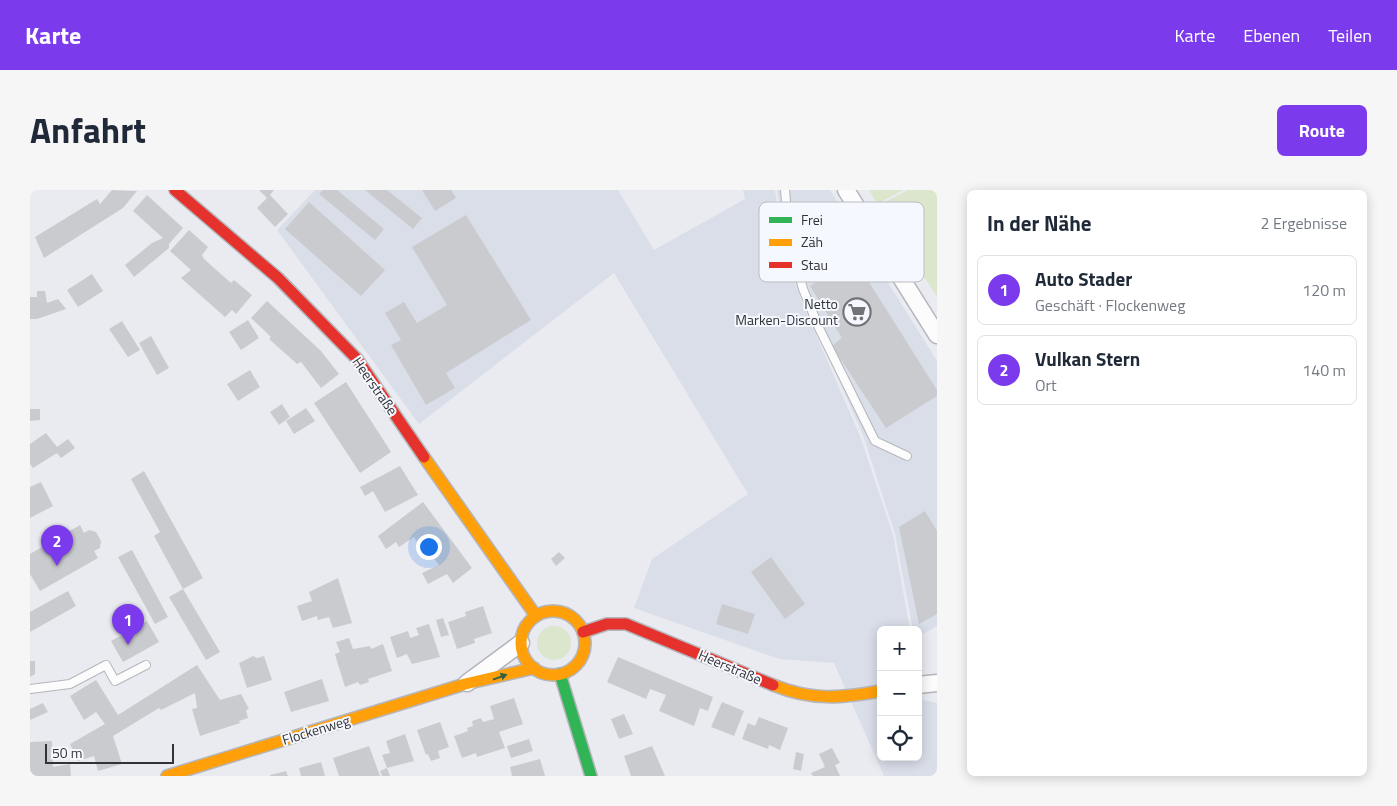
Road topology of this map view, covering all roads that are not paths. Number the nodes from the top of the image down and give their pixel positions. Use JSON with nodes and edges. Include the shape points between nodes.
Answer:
{"nodes":[{"id":1,"x":175,"y":190,"type":"edge"},
{"id":2,"x":846,"y":190,"type":"edge"},
{"id":3,"x":854,"y":202,"type":"edge"},
{"id":4,"x":801,"y":282,"type":"edge"},
{"id":5,"x":904,"y":282,"type":"edge"},
{"id":6,"x":937,"y":334,"type":"edge"},
{"id":7,"x":907,"y":456,"type":"dead end"},
{"id":8,"x":536,"y":616,"type":"junction"},
{"id":9,"x":583,"y":632,"type":"junction"},
{"id":10,"x":521,"y":643,"type":"junction"},
{"id":11,"x":146,"y":665,"type":"dead end"},
{"id":12,"x":534,"y":668,"type":"junction"},
{"id":13,"x":560,"y":674,"type":"junction"},
{"id":14,"x":937,"y":682,"type":"edge"},
{"id":15,"x":465,"y":684,"type":"junction"},
{"id":16,"x":922,"y":684,"type":"edge"},
{"id":17,"x":30,"y":689,"type":"edge"},
{"id":18,"x":877,"y":693,"type":"edge"},
{"id":19,"x":167,"y":776,"type":"edge"},
{"id":20,"x":591,"y":776,"type":"edge"}],
"edges":[{"from":1,"to":8,"type":"street","name":"Heerstraße","via":[[278,278],[357,359]]},
{"from":2,"to":3,"type":"street"},
{"from":4,"to":7,"type":"lane","via":[[819,328],[875,441]]},
{"from":5,"to":6,"type":"street"},
{"from":8,"to":9,"type":"street","via":[[544,612],[563,612],[572,617]]},
{"from":8,"to":10,"type":"street","via":[[526,628]]},
{"from":9,"to":13,"type":"street","via":[[585,641],[581,658],[576,665]]},
{"from":9,"to":18,"type":"street","name":"Heerstraße","via":[[607,624],[626,624],[788,692],[819,698]]},
{"from":10,"to":12,"type":"street"},
{"from":10,"to":15,"type":"street","name":"Flockenweg"},
{"from":11,"to":17,"type":"lane","via":[[114,681],[106,665],[70,684]]},
{"from":12,"to":13,"type":"street","via":[[542,673]]},
{"from":15,"to":12,"type":"street","name":"Flockenweg","one_way":true,"via":[[490,681]]},
{"from":13,"to":20,"type":"street"},
{"from":14,"to":16,"type":"street"},
{"from":15,"to":19,"type":"street","name":"Flockenweg"}]}
